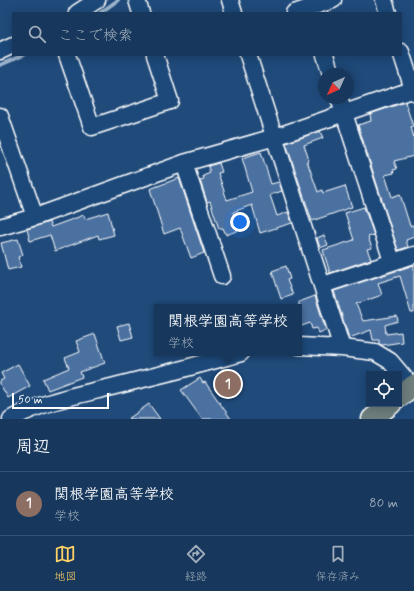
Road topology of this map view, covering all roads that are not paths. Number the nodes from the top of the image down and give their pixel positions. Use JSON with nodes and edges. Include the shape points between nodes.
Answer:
{"nodes":[{"id":1,"x":97,"y":0,"type":"edge"},
{"id":2,"x":137,"y":0,"type":"edge"},
{"id":3,"x":230,"y":0,"type":"edge"},
{"id":4,"x":333,"y":0,"type":"edge"},
{"id":5,"x":384,"y":0,"type":"edge"},
{"id":6,"x":310,"y":7,"type":"edge"},
{"id":7,"x":79,"y":12,"type":"edge"},
{"id":8,"x":141,"y":12,"type":"edge"},
{"id":9,"x":234,"y":12,"type":"edge"},
{"id":10,"x":297,"y":12,"type":"edge"},
{"id":11,"x":388,"y":12,"type":"edge"},
{"id":12,"x":12,"y":45,"type":"edge"},
{"id":13,"x":0,"y":51,"type":"edge"},
{"id":14,"x":402,"y":55,"type":"edge"},
{"id":15,"x":67,"y":56,"type":"edge"},
{"id":16,"x":155,"y":56,"type":"edge"},
{"id":17,"x":248,"y":56,"type":"edge"},
{"id":18,"x":325,"y":56,"type":"edge"},
{"id":19,"x":329,"y":68,"type":"edge"},
{"id":20,"x":414,"y":90,"type":"edge"},
{"id":21,"x":341,"y":105,"type":"edge"},
{"id":22,"x":0,"y":116,"type":"edge"},
{"id":23,"x":275,"y":137,"type":"junction"},
{"id":24,"x":184,"y":163,"type":"junction"},
{"id":25,"x":35,"y":217,"type":"junction"},
{"id":26,"x":0,"y":227,"type":"edge"},
{"id":27,"x":414,"y":255,"type":"edge"},
{"id":28,"x":392,"y":261,"type":"junction"},
{"id":29,"x":222,"y":276,"type":"dead end"},
{"id":30,"x":323,"y":285,"type":"junction"},
{"id":31,"x":302,"y":346,"type":"edge"},
{"id":32,"x":342,"y":348,"type":"junction"},
{"id":33,"x":230,"y":356,"type":"edge"},
{"id":34,"x":408,"y":390,"type":"edge"},
{"id":35,"x":386,"y":407,"type":"edge"},
{"id":36,"x":11,"y":419,"type":"edge"},
{"id":37,"x":372,"y":419,"type":"edge"}],
"edges":[{"from":1,"to":7,"type":"street"},
{"from":2,"to":8,"type":"street"},
{"from":3,"to":9,"type":"street"},
{"from":4,"to":6,"type":"street"},
{"from":5,"to":11,"type":"street"},
{"from":6,"to":10,"type":"street"},
{"from":12,"to":13,"type":"street"},
{"from":14,"to":20,"type":"street"},
{"from":15,"to":16,"type":"street","via":[[92,127],[170,101]]},
{"from":17,"to":23,"type":"street"},
{"from":18,"to":19,"type":"street"},
{"from":20,"to":21,"type":"street"},
{"from":21,"to":23,"type":"street"},
{"from":21,"to":28,"type":"street"},
{"from":22,"to":25,"type":"street"},
{"from":23,"to":24,"type":"street"},
{"from":23,"to":30,"type":"street"},
{"from":24,"to":25,"type":"street"},
{"from":24,"to":29,"type":"street"},
{"from":25,"to":26,"type":"street"},
{"from":27,"to":28,"type":"street"},
{"from":28,"to":30,"type":"street"},
{"from":30,"to":32,"type":"street"},
{"from":31,"to":32,"type":"street"},
{"from":32,"to":34,"type":"street","via":[[375,352],[390,361]]},
{"from":33,"to":36,"type":"street","via":[[52,401]]},
{"from":35,"to":37,"type":"main road"}]}
